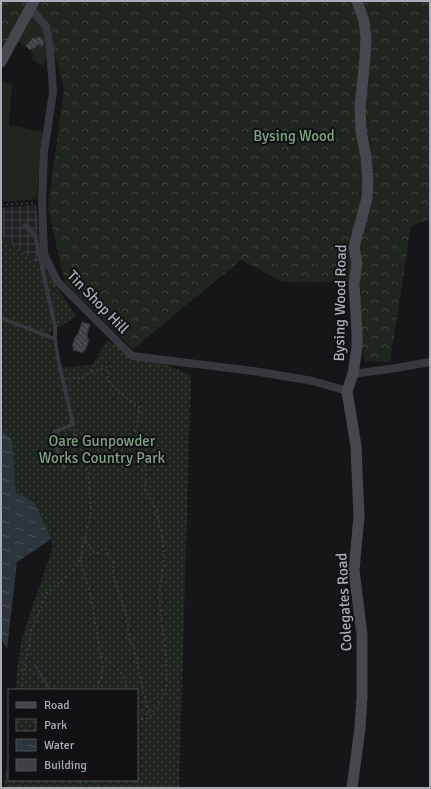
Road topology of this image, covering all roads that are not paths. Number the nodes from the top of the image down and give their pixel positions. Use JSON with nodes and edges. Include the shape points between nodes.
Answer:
{"nodes":[{"id":1,"x":357,"y":1,"type":"edge"},
{"id":2,"x":32,"y":4,"type":"edge"},
{"id":3,"x":1,"y":62,"type":"edge"},
{"id":4,"x":25,"y":226,"type":"dead end"},
{"id":5,"x":1,"y":318,"type":"edge"},
{"id":6,"x":55,"y":340,"type":"junction"},
{"id":7,"x":430,"y":362,"type":"edge"},
{"id":8,"x":353,"y":374,"type":"junction"},
{"id":9,"x":347,"y":392,"type":"junction"},
{"id":10,"x":64,"y":467,"type":"dead end"},
{"id":11,"x":352,"y":788,"type":"edge"}],
"edges":[{"from":1,"to":8,"type":"street","name":"Bysing Wood Road","via":[[364,21],[366,38],[360,107],[368,181],[367,198],[354,247],[357,263],[354,284],[357,347]]},
{"from":2,"to":3,"type":"street"},
{"from":2,"to":9,"type":"street","name":"Tin Shop Hill","via":[[46,26],[50,47],[53,92],[44,152],[42,202],[44,254],[57,281],[132,356],[254,371],[313,381]]},
{"from":4,"to":6,"type":"lane","via":[[35,236],[55,326]]},
{"from":5,"to":6,"type":"lane"},
{"from":6,"to":10,"type":"lane","via":[[73,424],[52,436]]},
{"from":7,"to":8,"type":"street"},
{"from":8,"to":9,"type":"street","name":"Bysing Wood Road"},
{"from":9,"to":11,"type":"street","name":"Colegates Road","via":[[356,446],[359,516],[354,570],[362,635],[362,698]]}]}
